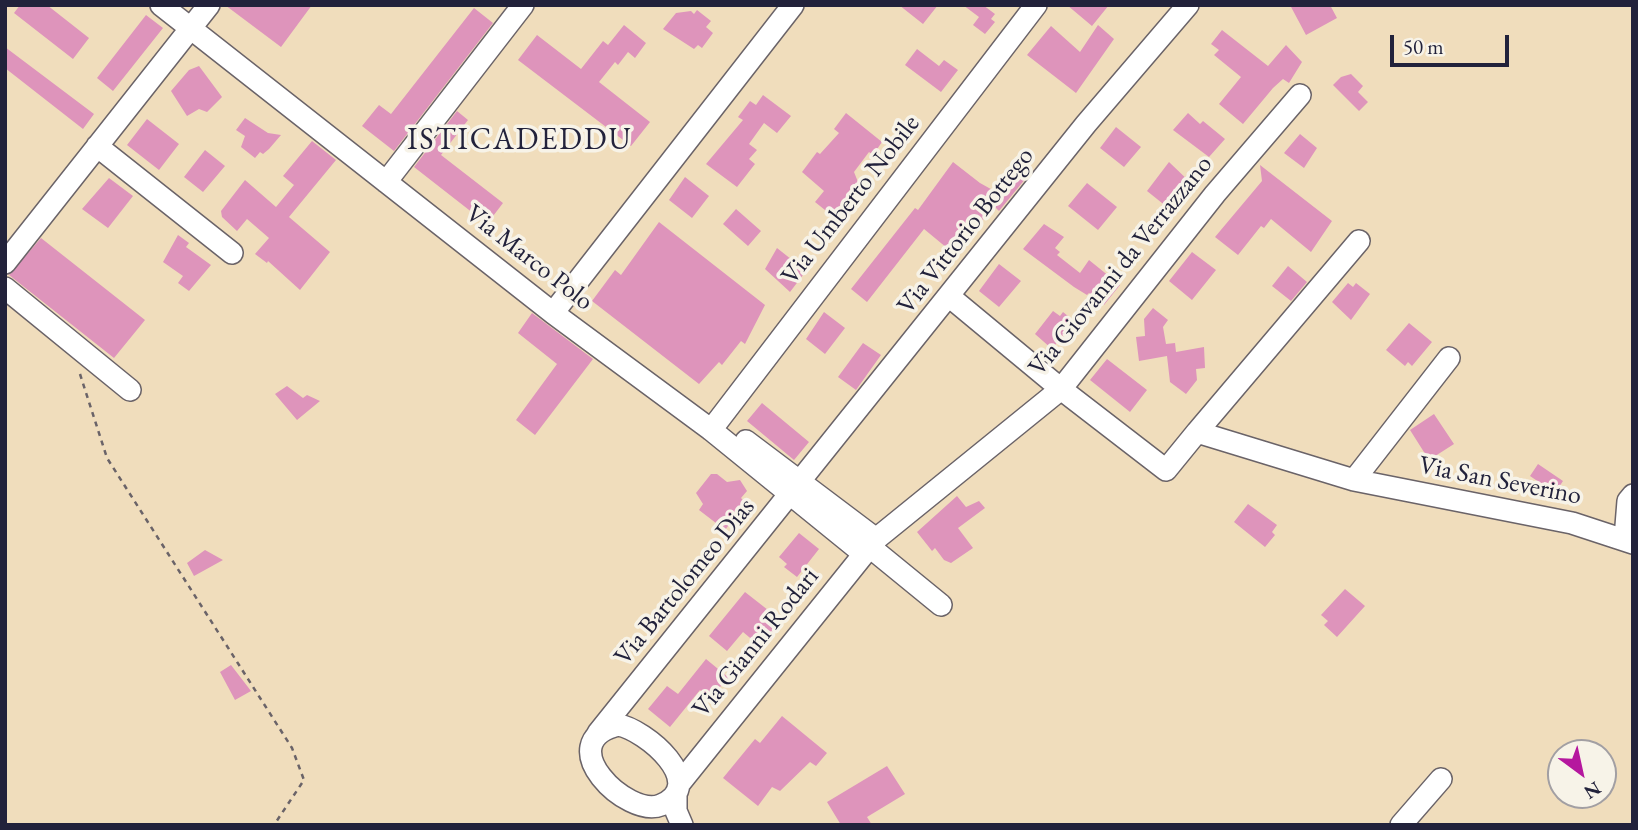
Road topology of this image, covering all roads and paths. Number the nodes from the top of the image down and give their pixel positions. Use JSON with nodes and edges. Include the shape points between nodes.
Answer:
{"nodes":[{"id":1,"x":161,"y":5,"type":"edge"},
{"id":2,"x":181,"y":5,"type":"edge"},
{"id":3,"x":523,"y":5,"type":"edge"},
{"id":4,"x":793,"y":5,"type":"edge"},
{"id":5,"x":1036,"y":5,"type":"edge"},
{"id":6,"x":1188,"y":5,"type":"edge"},
{"id":7,"x":200,"y":18,"type":"edge"},
{"id":8,"x":1300,"y":95,"type":"dead end"},
{"id":9,"x":97,"y":146,"type":"junction"},
{"id":10,"x":390,"y":177,"type":"junction"},
{"id":11,"x":1359,"y":241,"type":"dead end"},
{"id":12,"x":232,"y":253,"type":"dead end"},
{"id":13,"x":5,"y":262,"type":"edge"},
{"id":14,"x":5,"y":288,"type":"edge"},
{"id":15,"x":950,"y":297,"type":"junction"},
{"id":16,"x":557,"y":308,"type":"junction"},
{"id":17,"x":78,"y":346,"type":"junction"},
{"id":18,"x":1449,"y":358,"type":"dead end"},
{"id":19,"x":1061,"y":389,"type":"junction"},
{"id":20,"x":130,"y":390,"type":"dead end"},
{"id":21,"x":714,"y":425,"type":"junction"},
{"id":22,"x":1197,"y":432,"type":"junction"},
{"id":23,"x":1354,"y":480,"type":"junction"},
{"id":24,"x":796,"y":489,"type":"junction"},
{"id":25,"x":1633,"y":495,"type":"edge"},
{"id":26,"x":1629,"y":540,"type":"edge"},
{"id":27,"x":870,"y":547,"type":"junction"},
{"id":28,"x":941,"y":605,"type":"dead end"},
{"id":29,"x":624,"y":704,"type":"junction"},
{"id":30,"x":628,"y":726,"type":"junction"},
{"id":31,"x":598,"y":733,"type":"junction"},
{"id":32,"x":1441,"y":779,"type":"dead end"},
{"id":33,"x":678,"y":788,"type":"junction"},
{"id":34,"x":628,"y":799,"type":"junction"},
{"id":35,"x":658,"y":819,"type":"edge"},
{"id":36,"x":274,"y":825,"type":"edge"},
{"id":37,"x":635,"y":825,"type":"edge"},
{"id":38,"x":682,"y":825,"type":"edge"},
{"id":39,"x":1401,"y":825,"type":"edge"}],
"edges":[{"from":1,"to":7,"type":"street","name":"Via Marco Polo"},
{"from":2,"to":7,"type":"street","name":"Via Marco Polo"},
{"from":3,"to":10,"type":"street"},
{"from":4,"to":16,"type":"street"},
{"from":5,"to":21,"type":"street","name":"Via Umberto Nobile"},
{"from":6,"to":15,"type":"street","name":"Via Vittorio Bottego","via":[[1086,124]]},
{"from":7,"to":9,"type":"street"},
{"from":7,"to":10,"type":"street","name":"Via Marco Polo"},
{"from":8,"to":19,"type":"street","name":"Via Giovanni da Verrazzano","via":[[1214,194]]},
{"from":9,"to":12,"type":"street"},
{"from":9,"to":13,"type":"street"},
{"from":10,"to":16,"type":"street","name":"Via Marco Polo"},
{"from":11,"to":22,"type":"street"},
{"from":14,"to":17,"type":"street"},
{"from":15,"to":19,"type":"street"},
{"from":15,"to":24,"type":"street","name":"Via Vittorio Bottego"},
{"from":16,"to":21,"type":"street","name":"Via Marco Polo"},
{"from":17,"to":20,"type":"street"},
{"from":17,"to":36,"type":"path","via":[[77,365],[107,458],[292,748],[304,780]]},
{"from":18,"to":23,"type":"street"},
{"from":19,"to":22,"type":"street","via":[[1166,470]]},
{"from":19,"to":27,"type":"street","name":"Via Giovanni da Verrazzano"},
{"from":21,"to":24,"type":"street","name":"Via Marco Polo"},
{"from":22,"to":23,"type":"street","name":"Via San Severino"},
{"from":23,"to":26,"type":"street","name":"Via San Severino","via":[[1572,523]]},
{"from":24,"to":27,"type":"street","name":"Via Marco Polo"},
{"from":24,"to":29,"type":"street","name":"Via Bartolomeo Dias"},
{"from":25,"to":26,"type":"street","via":[[1628,501]]},
{"from":27,"to":28,"type":"street","name":"Via Marco Polo"},
{"from":27,"to":33,"type":"street","name":"Via Gianni Rodari"},
{"from":29,"to":30,"type":"street","name":"Via Bartolomeo Dias"},
{"from":29,"to":31,"type":"street","name":"Via Bartolomeo Dias"},
{"from":30,"to":31,"type":"street","via":[[618,724]]},
{"from":30,"to":33,"type":"street","via":[[677,769]]},
{"from":31,"to":34,"type":"street","via":[[590,755],[594,768]]},
{"from":32,"to":39,"type":"street"},
{"from":33,"to":35,"type":"street","name":"Via Gianni Rodari"},
{"from":33,"to":38,"type":"street","via":[[676,811]]},
{"from":34,"to":35,"type":"street"},
{"from":34,"to":37,"type":"street","via":[[636,814]]}]}
